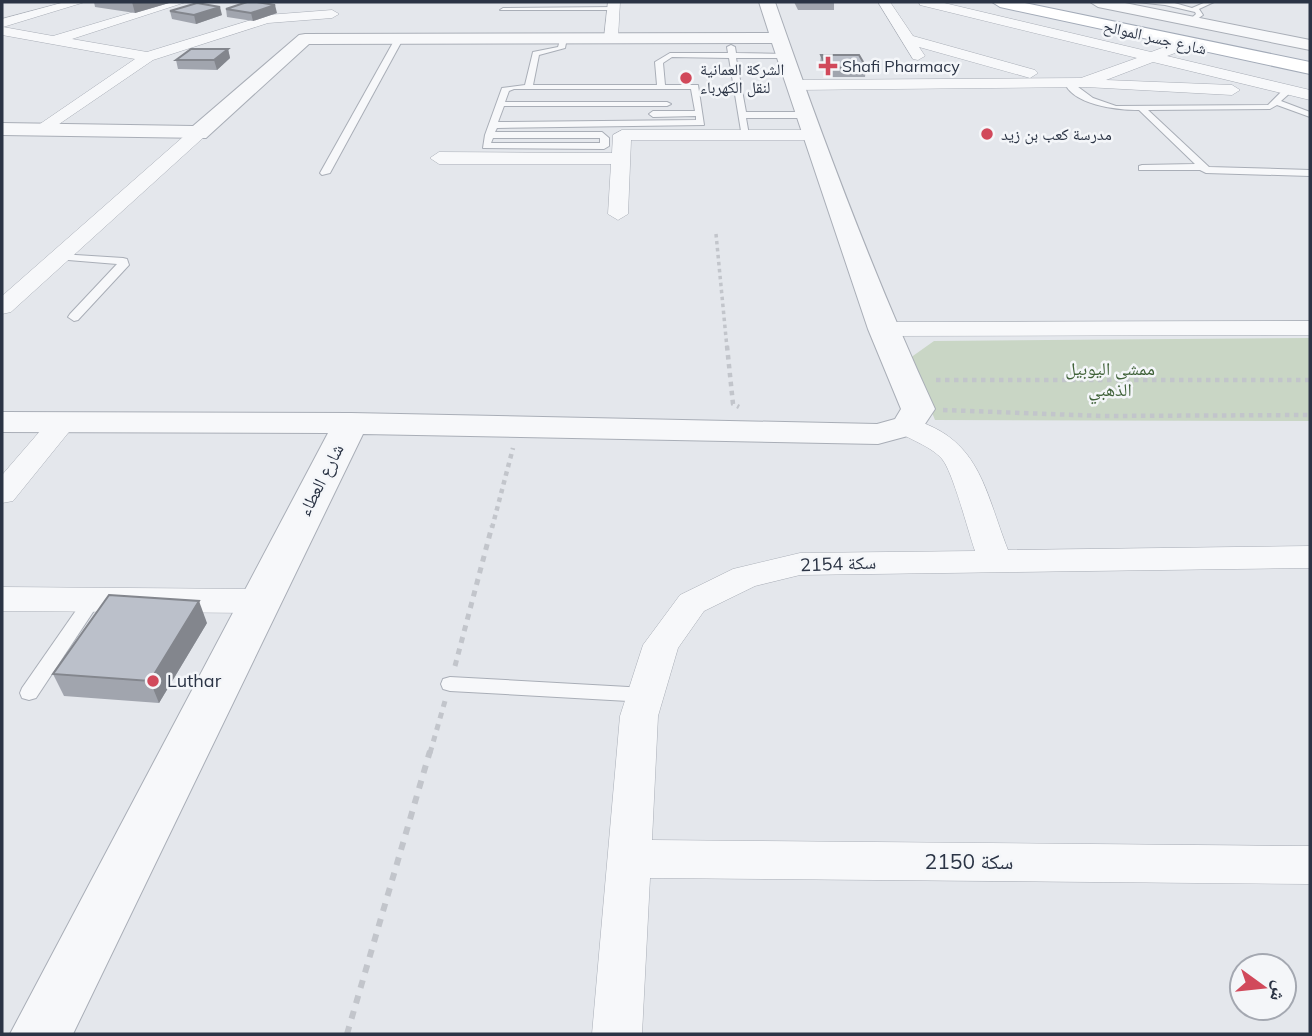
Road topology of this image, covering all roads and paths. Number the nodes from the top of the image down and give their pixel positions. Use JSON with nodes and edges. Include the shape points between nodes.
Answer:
{"nodes":[{"id":1,"x":79,"y":2,"type":"edge"},
{"id":2,"x":180,"y":2,"type":"edge"},
{"id":3,"x":346,"y":2,"type":"edge"},
{"id":4,"x":767,"y":2,"type":"edge"},
{"id":5,"x":884,"y":2,"type":"edge"},
{"id":6,"x":925,"y":2,"type":"edge"},
{"id":7,"x":1000,"y":2,"type":"edge"},
{"id":8,"x":1026,"y":2,"type":"edge"},
{"id":9,"x":1098,"y":2,"type":"edge"},
{"id":10,"x":1140,"y":2,"type":"edge"},
{"id":11,"x":1211,"y":2,"type":"edge"},
{"id":12,"x":1166,"y":3,"type":"edge"},
{"id":13,"x":614,"y":6,"type":"edge"},
{"id":14,"x":503,"y":10,"type":"dead end"},
{"id":15,"x":332,"y":14,"type":"junction"},
{"id":16,"x":1192,"y":16,"type":"junction"},
{"id":17,"x":2,"y":23,"type":"edge"},
{"id":18,"x":2,"y":31,"type":"edge"},
{"id":19,"x":563,"y":38,"type":"junction"},
{"id":20,"x":611,"y":38,"type":"junction"},
{"id":21,"x":907,"y":38,"type":"junction"},
{"id":22,"x":304,"y":39,"type":"junction"},
{"id":23,"x":399,"y":39,"type":"junction"},
{"id":24,"x":1271,"y":39,"type":"junction"},
{"id":25,"x":52,"y":40,"type":"junction"},
{"id":26,"x":1186,"y":44,"type":"junction"},
{"id":27,"x":1310,"y":45,"type":"edge"},
{"id":28,"x":731,"y":47,"type":"junction"},
{"id":29,"x":148,"y":57,"type":"junction"},
{"id":30,"x":1152,"y":58,"type":"junction"},
{"id":31,"x":791,"y":61,"type":"junction"},
{"id":32,"x":1310,"y":61,"type":"edge"},
{"id":33,"x":1310,"y":68,"type":"edge"},
{"id":34,"x":1075,"y":83,"type":"junction"},
{"id":35,"x":936,"y":84,"type":"junction"},
{"id":36,"x":661,"y":86,"type":"junction"},
{"id":37,"x":528,"y":87,"type":"junction"},
{"id":38,"x":1282,"y":96,"type":"junction"},
{"id":39,"x":1310,"y":96,"type":"edge"},
{"id":40,"x":501,"y":100,"type":"junction"},
{"id":41,"x":698,"y":104,"type":"junction"},
{"id":42,"x":1141,"y":108,"type":"junction"},
{"id":43,"x":742,"y":115,"type":"junction"},
{"id":44,"x":1310,"y":115,"type":"edge"},
{"id":45,"x":494,"y":120,"type":"junction"},
{"id":46,"x":808,"y":125,"type":"junction"},
{"id":47,"x":2,"y":129,"type":"edge"},
{"id":48,"x":43,"y":130,"type":"junction"},
{"id":49,"x":198,"y":133,"type":"junction"},
{"id":50,"x":489,"y":135,"type":"junction"},
{"id":51,"x":745,"y":135,"type":"junction"},
{"id":52,"x":439,"y":158,"type":"dead end"},
{"id":53,"x":621,"y":159,"type":"junction"},
{"id":54,"x":1201,"y":167,"type":"junction"},
{"id":55,"x":1142,"y":168,"type":"dead end"},
{"id":56,"x":325,"y":173,"type":"dead end"},
{"id":57,"x":1310,"y":173,"type":"edge"},
{"id":58,"x":618,"y":214,"type":"dead end"},
{"id":59,"x":716,"y":234,"type":"dead end"},
{"id":60,"x":60,"y":257,"type":"junction"},
{"id":61,"x":3,"y":307,"type":"edge"},
{"id":62,"x":74,"y":317,"type":"dead end"},
{"id":63,"x":1310,"y":328,"type":"edge"},
{"id":64,"x":883,"y":329,"type":"junction"},
{"id":65,"x":932,"y":380,"type":"dead end"},
{"id":66,"x":1310,"y":380,"type":"edge"},
{"id":67,"x":741,"y":408,"type":"dead end"},
{"id":68,"x":1310,"y":415,"type":"edge"},
{"id":69,"x":913,"y":418,"type":"junction"},
{"id":70,"x":2,"y":422,"type":"edge"},
{"id":71,"x":64,"y":422,"type":"junction"},
{"id":72,"x":351,"y":423,"type":"junction"},
{"id":73,"x":518,"y":426,"type":"junction"},
{"id":74,"x":2,"y":494,"type":"edge"},
{"id":75,"x":1310,"y":557,"type":"edge"},
{"id":76,"x":996,"y":562,"type":"junction"},
{"id":77,"x":2,"y":599,"type":"edge"},
{"id":78,"x":92,"y":600,"type":"junction"},
{"id":79,"x":258,"y":601,"type":"junction"},
{"id":80,"x":450,"y":684,"type":"junction"},
{"id":81,"x":29,"y":693,"type":"dead end"},
{"id":82,"x":646,"y":695,"type":"junction"},
{"id":83,"x":629,"y":859,"type":"junction"},
{"id":84,"x":1310,"y":865,"type":"edge"},
{"id":85,"x":41,"y":1034,"type":"edge"},
{"id":86,"x":347,"y":1034,"type":"edge"},
{"id":87,"x":617,"y":1034,"type":"edge"}],
"edges":[{"from":1,"to":17,"type":"street"},
{"from":2,"to":25,"type":"street"},
{"from":3,"to":15,"type":"street"},
{"from":4,"to":31,"type":"street"},
{"from":5,"to":21,"type":"street"},
{"from":6,"to":30,"type":"street"},
{"from":7,"to":26,"type":"main road","name":"شارع جسر الموالح"},
{"from":8,"to":32,"type":"main road","name":"شارع جسر الموالح"},
{"from":9,"to":16,"type":"street"},
{"from":10,"to":12,"type":"lane"},
{"from":11,"to":16,"type":"lane"},
{"from":12,"to":16,"type":"lane"},
{"from":13,"to":14,"type":"lane"},
{"from":13,"to":20,"type":"street"},
{"from":15,"to":22,"type":"street"},
{"from":15,"to":29,"type":"street","via":[[267,19]]},
{"from":16,"to":24,"type":"street"},
{"from":18,"to":25,"type":"street"},
{"from":19,"to":20,"type":"street"},
{"from":19,"to":23,"type":"street"},
{"from":19,"to":37,"type":"lane","via":[[561,48],[536,54]]},
{"from":20,"to":28,"type":"street"},
{"from":21,"to":34,"type":"street"},
{"from":21,"to":35,"type":"street","via":[[916,63]]},
{"from":22,"to":23,"type":"street"},
{"from":22,"to":49,"type":"street"},
{"from":23,"to":56,"type":"lane"},
{"from":24,"to":27,"type":"street"},
{"from":24,"to":32,"type":"main road","via":[[1282,50]]},
{"from":25,"to":29,"type":"street"},
{"from":26,"to":30,"type":"street"},
{"from":26,"to":33,"type":"main road","name":"شارع جسر الموالح"},
{"from":28,"to":31,"type":"street"},
{"from":28,"to":36,"type":"lane","via":[[661,58]]},
{"from":28,"to":43,"type":"lane"},
{"from":29,"to":48,"type":"street"},
{"from":30,"to":34,"type":"street"},
{"from":30,"to":38,"type":"street"},
{"from":31,"to":35,"type":"street"},
{"from":31,"to":46,"type":"street"},
{"from":34,"to":35,"type":"street"},
{"from":34,"to":38,"type":"street"},
{"from":34,"to":42,"type":"lane","via":[[1098,105]]},
{"from":36,"to":37,"type":"lane"},
{"from":36,"to":41,"type":"lane","via":[[695,87]]},
{"from":37,"to":40,"type":"lane","via":[[505,90]]},
{"from":38,"to":39,"type":"street"},
{"from":38,"to":42,"type":"lane","via":[[1270,107]]},
{"from":38,"to":44,"type":"lane"},
{"from":40,"to":41,"type":"lane"},
{"from":40,"to":45,"type":"lane"},
{"from":41,"to":45,"type":"lane"},
{"from":42,"to":54,"type":"lane"},
{"from":43,"to":46,"type":"lane"},
{"from":43,"to":51,"type":"lane"},
{"from":45,"to":50,"type":"lane"},
{"from":46,"to":51,"type":"street"},
{"from":46,"to":64,"type":"street"},
{"from":47,"to":48,"type":"street"},
{"from":48,"to":49,"type":"street"},
{"from":49,"to":60,"type":"street"},
{"from":50,"to":50,"type":"lane","via":[[602,135],[605,138],[599,148],[489,148]]},
{"from":51,"to":53,"type":"street","via":[[622,135]]},
{"from":52,"to":53,"type":"street"},
{"from":53,"to":58,"type":"street"},
{"from":54,"to":55,"type":"lane"},
{"from":54,"to":57,"type":"lane","via":[[1230,173]]},
{"from":59,"to":67,"type":"path","via":[[733,404]]},
{"from":60,"to":61,"type":"street"},
{"from":60,"to":62,"type":"lane","via":[[123,261]]},
{"from":63,"to":64,"type":"street"},
{"from":64,"to":69,"type":"street"},
{"from":65,"to":66,"type":"path"},
{"from":68,"to":69,"type":"path"},
{"from":69,"to":73,"type":"street","name":"شارع العطاء","via":[[878,434]]},
{"from":69,"to":76,"type":"street","via":[[957,457]]},
{"from":70,"to":71,"type":"street"},
{"from":71,"to":72,"type":"street"},
{"from":71,"to":74,"type":"street"},
{"from":72,"to":73,"type":"street","name":"شارع العطاء"},
{"from":72,"to":79,"type":"street","name":"شارع العطاء"},
{"from":73,"to":80,"type":"path"},
{"from":75,"to":76,"type":"street","name":"سكة 2154"},
{"from":76,"to":82,"type":"street","name":"سكة 2154","via":[[800,564],[745,577],[692,603],[661,645]]},
{"from":77,"to":78,"type":"street"},
{"from":78,"to":79,"type":"street"},
{"from":78,"to":81,"type":"lane"},
{"from":79,"to":85,"type":"street","name":"شارع العطاء"},
{"from":80,"to":82,"type":"lane"},
{"from":80,"to":86,"type":"path"},
{"from":82,"to":83,"type":"street","name":"سكة 2154","via":[[639,716]]},
{"from":83,"to":84,"type":"street","name":"سكة 2150"},
{"from":83,"to":87,"type":"street","name":"سكة 2154"}]}
